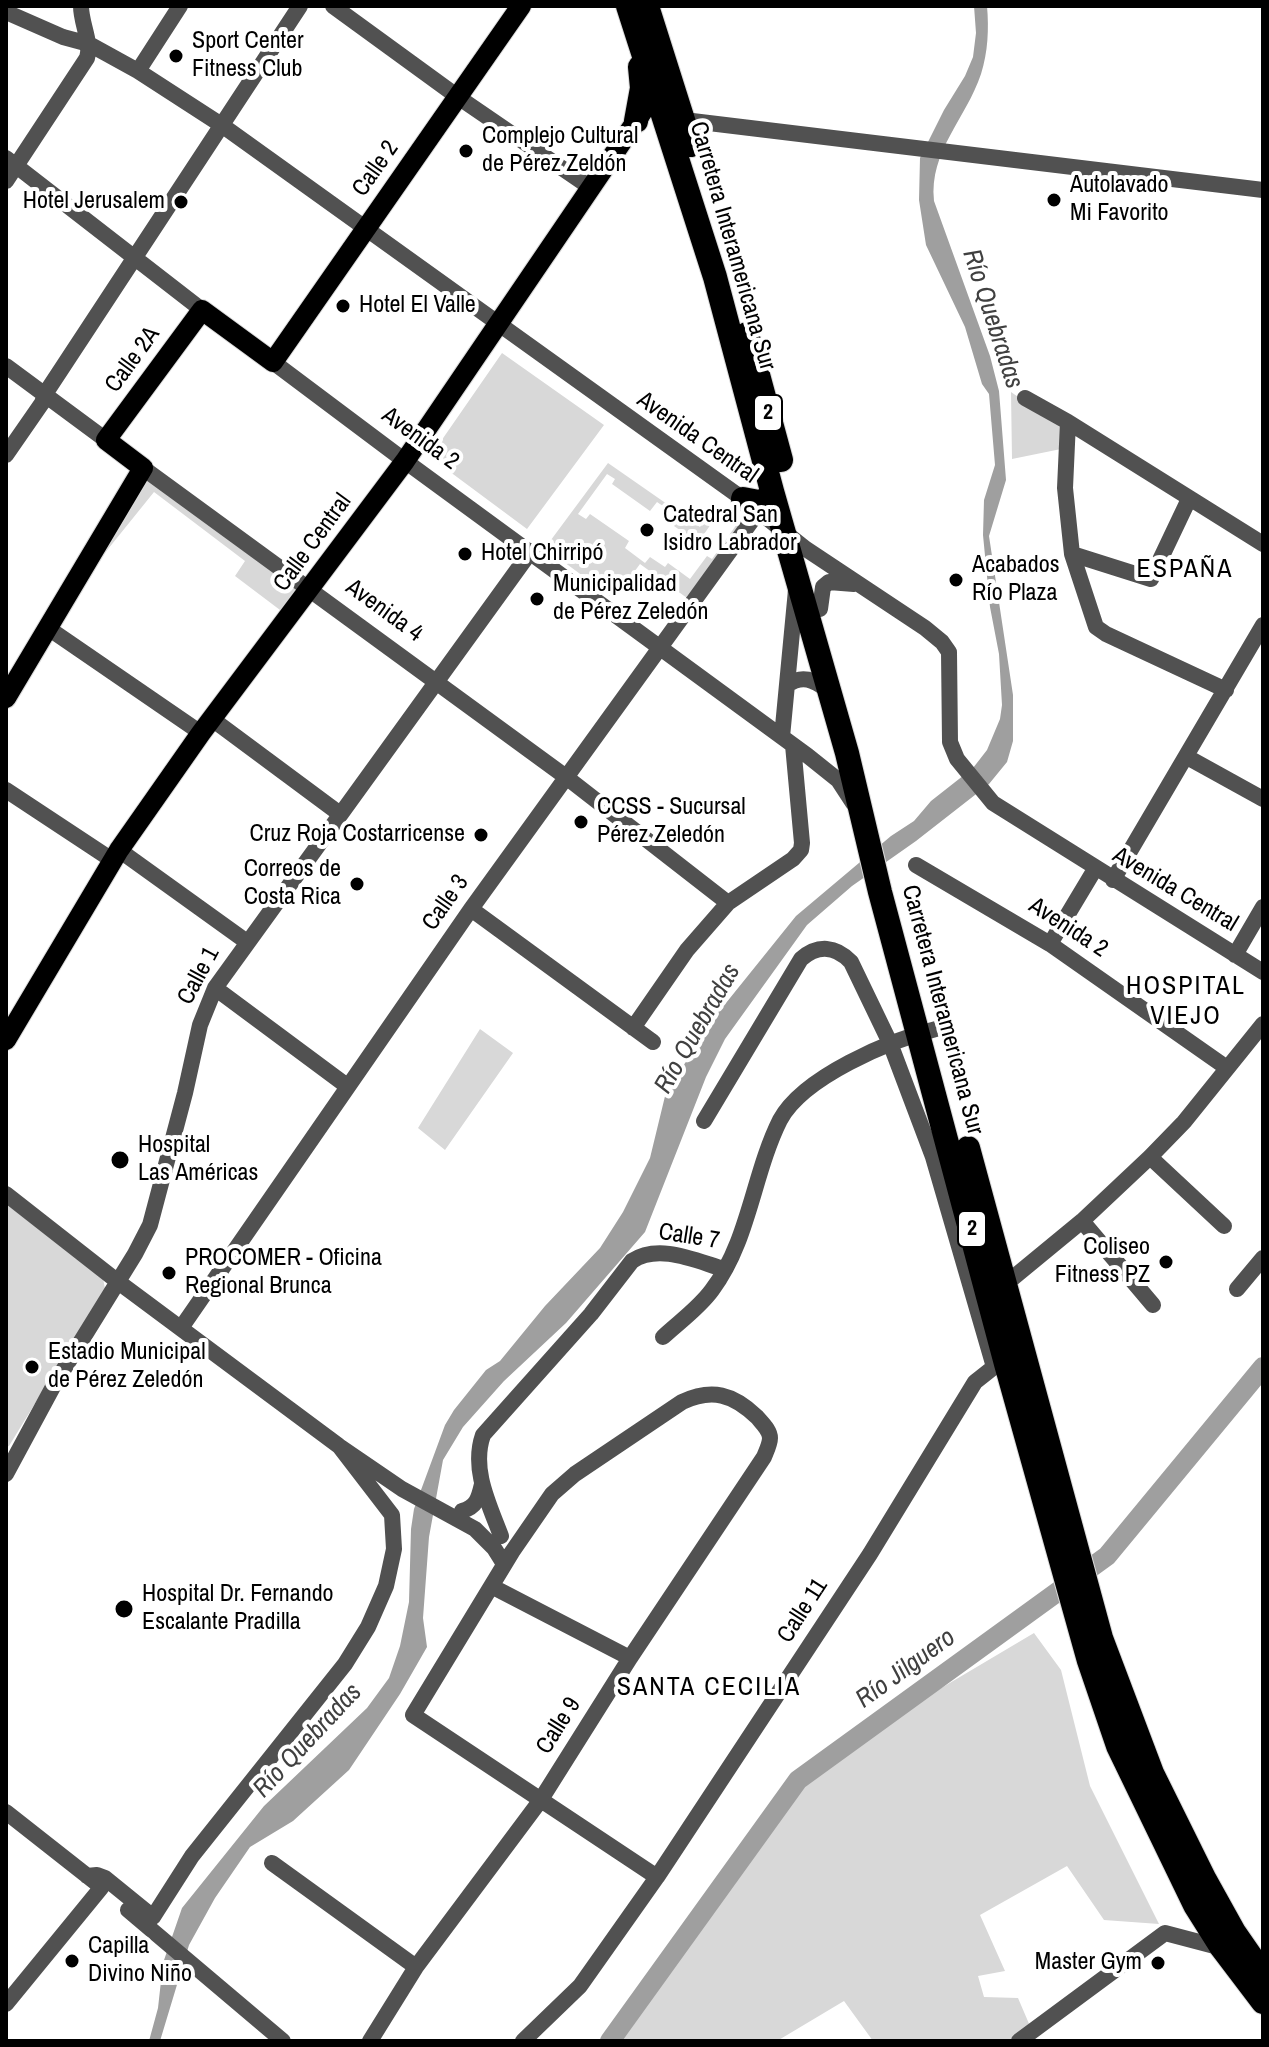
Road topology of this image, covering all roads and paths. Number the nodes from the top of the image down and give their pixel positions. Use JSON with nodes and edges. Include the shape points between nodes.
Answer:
{"nodes":[{"id":1,"x":81,"y":6,"type":"edge"},
{"id":2,"x":180,"y":6,"type":"edge"},
{"id":3,"x":300,"y":6,"type":"edge"},
{"id":4,"x":333,"y":6,"type":"edge"},
{"id":5,"x":521,"y":6,"type":"edge"},
{"id":6,"x":628,"y":6,"type":"edge"},
{"id":7,"x":647,"y":6,"type":"edge"},
{"id":8,"x":6,"y":12,"type":"edge"},
{"id":9,"x":639,"y":41,"type":"junction"},
{"id":10,"x":89,"y":44,"type":"junction"},
{"id":11,"x":138,"y":71,"type":"junction"},
{"id":12,"x":667,"y":94,"type":"junction"},
{"id":13,"x":458,"y":97,"type":"junction"},
{"id":14,"x":684,"y":120,"type":"junction"},
{"id":15,"x":636,"y":121,"type":"junction"},
{"id":16,"x":223,"y":126,"type":"junction"},
{"id":17,"x":12,"y":162,"type":"edge"},
{"id":18,"x":6,"y":181,"type":"edge"},
{"id":19,"x":591,"y":188,"type":"junction"},
{"id":20,"x":1263,"y":190,"type":"edge"},
{"id":21,"x":366,"y":229,"type":"junction"},
{"id":22,"x":135,"y":258,"type":"junction"},
{"id":23,"x":202,"y":310,"type":"junction"},
{"id":24,"x":499,"y":323,"type":"junction"},
{"id":25,"x":273,"y":362,"type":"junction"},
{"id":26,"x":6,"y":366,"type":"edge"},
{"id":27,"x":45,"y":394,"type":"junction"},
{"id":28,"x":1025,"y":398,"type":"dead end"},
{"id":29,"x":1068,"y":422,"type":"junction"},
{"id":30,"x":106,"y":440,"type":"junction"},
{"id":31,"x":6,"y":455,"type":"edge"},
{"id":32,"x":405,"y":461,"type":"junction"},
{"id":33,"x":143,"y":468,"type":"junction"},
{"id":34,"x":772,"y":491,"type":"junction"},
{"id":35,"x":1189,"y":499,"type":"junction"},
{"id":36,"x":750,"y":506,"type":"junction"},
{"id":37,"x":786,"y":534,"type":"junction"},
{"id":38,"x":1263,"y":544,"type":"edge"},
{"id":39,"x":806,"y":549,"type":"junction"},
{"id":40,"x":531,"y":551,"type":"junction"},
{"id":41,"x":1072,"y":554,"type":"junction"},
{"id":42,"x":797,"y":576,"type":"junction"},
{"id":43,"x":859,"y":585,"type":"junction"},
{"id":44,"x":311,"y":590,"type":"junction"},
{"id":45,"x":820,"y":609,"type":"junction"},
{"id":46,"x":1263,"y":625,"type":"edge"},
{"id":47,"x":48,"y":628,"type":"junction"},
{"id":48,"x":661,"y":649,"type":"junction"},
{"id":49,"x":436,"y":681,"type":"junction"},
{"id":50,"x":787,"y":685,"type":"junction"},
{"id":51,"x":828,"y":690,"type":"junction"},
{"id":52,"x":1226,"y":690,"type":"junction"},
{"id":53,"x":6,"y":698,"type":"edge"},
{"id":54,"x":206,"y":726,"type":"junction"},
{"id":55,"x":787,"y":741,"type":"junction"},
{"id":56,"x":853,"y":753,"type":"junction"},
{"id":57,"x":808,"y":756,"type":"junction"},
{"id":58,"x":1187,"y":757,"type":"junction"},
{"id":59,"x":566,"y":777,"type":"junction"},
{"id":60,"x":6,"y":790,"type":"edge"},
{"id":61,"x":1263,"y":799,"type":"edge"},
{"id":62,"x":340,"y":814,"type":"junction"},
{"id":63,"x":868,"y":828,"type":"junction"},
{"id":64,"x":116,"y":855,"type":"junction"},
{"id":65,"x":916,"y":865,"type":"dead end"},
{"id":66,"x":1095,"y":869,"type":"junction"},
{"id":67,"x":1113,"y":880,"type":"junction"},
{"id":68,"x":728,"y":903,"type":"junction"},
{"id":69,"x":1263,"y":907,"type":"edge"},
{"id":70,"x":471,"y":909,"type":"junction"},
{"id":71,"x":247,"y":942,"type":"junction"},
{"id":72,"x":1050,"y":944,"type":"junction"},
{"id":73,"x":1235,"y":955,"type":"junction"},
{"id":74,"x":1263,"y":972,"type":"edge"},
{"id":75,"x":215,"y":988,"type":"junction"},
{"id":76,"x":1263,"y":1024,"type":"edge"},
{"id":77,"x":633,"y":1028,"type":"junction"},
{"id":78,"x":928,"y":1031,"type":"junction"},
{"id":79,"x":6,"y":1040,"type":"edge"},
{"id":80,"x":653,"y":1042,"type":"dead end"},
{"id":81,"x":890,"y":1043,"type":"junction"},
{"id":82,"x":1227,"y":1068,"type":"junction"},
{"id":83,"x":347,"y":1086,"type":"junction"},
{"id":84,"x":704,"y":1121,"type":"dead end"},
{"id":85,"x":1150,"y":1157,"type":"junction"},
{"id":86,"x":6,"y":1194,"type":"edge"},
{"id":87,"x":1082,"y":1221,"type":"junction"},
{"id":88,"x":1224,"y":1226,"type":"dead end"},
{"id":89,"x":1263,"y":1258,"type":"edge"},
{"id":90,"x":724,"y":1269,"type":"junction"},
{"id":91,"x":117,"y":1281,"type":"junction"},
{"id":92,"x":996,"y":1288,"type":"junction"},
{"id":93,"x":1237,"y":1289,"type":"dead end"},
{"id":94,"x":1153,"y":1305,"type":"dead end"},
{"id":95,"x":181,"y":1328,"type":"junction"},
{"id":96,"x":663,"y":1337,"type":"dead end"},
{"id":97,"x":1009,"y":1364,"type":"junction"},
{"id":98,"x":339,"y":1446,"type":"junction"},
{"id":99,"x":6,"y":1472,"type":"edge"},
{"id":100,"x":482,"y":1484,"type":"junction"},
{"id":101,"x":455,"y":1510,"type":"junction"},
{"id":102,"x":501,"y":1536,"type":"junction"},
{"id":103,"x":1070,"y":1556,"type":"junction"},
{"id":104,"x":508,"y":1558,"type":"junction"},
{"id":105,"x":493,"y":1587,"type":"junction"},
{"id":106,"x":630,"y":1658,"type":"junction"},
{"id":107,"x":540,"y":1801,"type":"junction"},
{"id":108,"x":6,"y":1812,"type":"edge"},
{"id":109,"x":272,"y":1863,"type":"dead end"},
{"id":110,"x":87,"y":1876,"type":"junction"},
{"id":111,"x":657,"y":1877,"type":"junction"},
{"id":112,"x":101,"y":1888,"type":"junction"},
{"id":113,"x":1201,"y":1915,"type":"junction"},
{"id":114,"x":1222,"y":1948,"type":"junction"},
{"id":115,"x":416,"y":1967,"type":"junction"},
{"id":116,"x":1263,"y":1974,"type":"edge"},
{"id":117,"x":1263,"y":1985,"type":"edge"},
{"id":118,"x":1263,"y":2002,"type":"edge"},
{"id":119,"x":6,"y":2004,"type":"edge"},
{"id":120,"x":283,"y":2041,"type":"edge"},
{"id":121,"x":370,"y":2041,"type":"edge"},
{"id":122,"x":523,"y":2041,"type":"edge"},
{"id":123,"x":1019,"y":2041,"type":"edge"}],
"edges":[{"from":1,"to":10,"type":"street"},
{"from":2,"to":11,"type":"street"},
{"from":3,"to":16,"type":"street"},
{"from":4,"to":13,"type":"street"},
{"from":5,"to":13,"type":"main road","name":"Calle 2"},
{"from":6,"to":9,"type":"highway","name":"Carretera Interamericana Sur","number":"2"},
{"from":7,"to":12,"type":"highway","name":"Carretera Interamericana Sur","number":"2"},
{"from":8,"to":10,"type":"street","name":"Avenida Central"},
{"from":9,"to":12,"type":"highway","name":"Carretera Interamericana Sur","number":"2"},
{"from":9,"to":15,"type":"highway","via":[[642,88]]},
{"from":10,"to":11,"type":"street","name":"Avenida Central"},
{"from":10,"to":17,"type":"street","via":[[87,58]]},
{"from":11,"to":16,"type":"street","name":"Avenida Central"},
{"from":12,"to":14,"type":"highway","name":"Carretera Interamericana Sur","number":"2"},
{"from":12,"to":15,"type":"main road","name":"Calle Central","via":[[647,106]]},
{"from":12,"to":34,"type":"highway","name":"Carretera Interamericana Sur","number":"2"},
{"from":13,"to":19,"type":"street"},
{"from":13,"to":21,"type":"main road","name":"Calle 2"},
{"from":14,"to":20,"type":"street"},
{"from":14,"to":39,"type":"highway","name":"Carretera Interamericana Sur","number":"2"},
{"from":15,"to":19,"type":"main road","name":"Calle Central"},
{"from":16,"to":21,"type":"street","name":"Avenida Central"},
{"from":16,"to":22,"type":"street"},
{"from":17,"to":18,"type":"street"},
{"from":17,"to":22,"type":"street","name":"Avenida 2"},
{"from":19,"to":24,"type":"main road","name":"Calle Central"},
{"from":21,"to":24,"type":"street","name":"Avenida Central"},
{"from":21,"to":25,"type":"main road","name":"Calle 2"},
{"from":22,"to":23,"type":"street","name":"Avenida 2"},
{"from":22,"to":27,"type":"street"},
{"from":23,"to":25,"type":"main road","name":"Avenida 2"},
{"from":23,"to":30,"type":"main road","name":"Calle 2A"},
{"from":24,"to":32,"type":"main road","name":"Calle Central"},
{"from":24,"to":36,"type":"street","name":"Avenida Central"},
{"from":25,"to":32,"type":"street","name":"Avenida 2"},
{"from":26,"to":27,"type":"street","name":"Avenida 4"},
{"from":27,"to":30,"type":"street","name":"Avenida 4"},
{"from":27,"to":31,"type":"street"},
{"from":28,"to":29,"type":"street"},
{"from":29,"to":35,"type":"street"},
{"from":29,"to":41,"type":"street","via":[[1065,488]]},
{"from":30,"to":33,"type":"main road","name":"Avenida 4"},
{"from":32,"to":40,"type":"street","name":"Avenida 2"},
{"from":32,"to":44,"type":"main road","name":"Calle Central"},
{"from":33,"to":44,"type":"street","name":"Avenida 4"},
{"from":33,"to":47,"type":"main road"},
{"from":34,"to":36,"type":"highway","via":[[764,503]]},
{"from":34,"to":37,"type":"highway","name":"Carretera Interamericana Sur","number":"2"},
{"from":35,"to":38,"type":"street"},
{"from":35,"to":41,"type":"street","via":[[1151,579]]},
{"from":36,"to":37,"type":"street","name":"Avenida Central"},
{"from":36,"to":48,"type":"street","name":"Calle 3"},
{"from":37,"to":39,"type":"street","name":"Avenida Central"},
{"from":37,"to":42,"type":"highway","name":"Carretera Interamericana Sur","number":"2"},
{"from":39,"to":43,"type":"street","name":"Avenida Central"},
{"from":39,"to":45,"type":"highway","name":"Carretera Interamericana Sur","number":"2"},
{"from":40,"to":48,"type":"street","name":"Avenida 2"},
{"from":40,"to":49,"type":"street","name":"Calle 1"},
{"from":41,"to":52,"type":"street","via":[[1096,627]]},
{"from":42,"to":50,"type":"street"},
{"from":42,"to":51,"type":"highway","name":"Carretera Interamericana Sur","number":"2"},
{"from":43,"to":45,"type":"street","via":[[829,582],[823,587]]},
{"from":43,"to":66,"type":"street","name":"Avenida Central","via":[[925,628],[949,652],[949,733],[957,759],[993,803]]},
{"from":44,"to":49,"type":"street","name":"Avenida 4"},
{"from":44,"to":54,"type":"main road","name":"Calle Central"},
{"from":45,"to":56,"type":"highway","name":"Carretera Interamericana Sur","number":"2"},
{"from":46,"to":52,"type":"street"},
{"from":47,"to":53,"type":"main road"},
{"from":47,"to":54,"type":"street"},
{"from":48,"to":55,"type":"street","name":"Avenida 2"},
{"from":48,"to":59,"type":"street","name":"Calle 3"},
{"from":49,"to":59,"type":"street","name":"Avenida 4"},
{"from":49,"to":62,"type":"street","name":"Calle 1"},
{"from":50,"to":51,"type":"street","via":[[805,678]]},
{"from":50,"to":55,"type":"street"},
{"from":51,"to":56,"type":"highway","name":"Carretera Interamericana Sur","number":"2"},
{"from":52,"to":58,"type":"street"},
{"from":54,"to":62,"type":"street"},
{"from":54,"to":64,"type":"main road","name":"Calle Central"},
{"from":55,"to":57,"type":"street","name":"Avenida 2"},
{"from":55,"to":68,"type":"street","via":[[801,850]]},
{"from":56,"to":57,"type":"street"},
{"from":56,"to":63,"type":"highway","name":"Carretera Interamericana Sur","number":"2"},
{"from":57,"to":63,"type":"street","name":"Avenida 2","via":[[838,780]]},
{"from":58,"to":61,"type":"street"},
{"from":58,"to":67,"type":"street"},
{"from":59,"to":68,"type":"street","name":"Avenida 4"},
{"from":59,"to":70,"type":"street","name":"Calle 3"},
{"from":60,"to":64,"type":"street"},
{"from":62,"to":71,"type":"street","name":"Calle 1"},
{"from":63,"to":78,"type":"highway","name":"Carretera Interamericana Sur","number":"2"},
{"from":64,"to":71,"type":"street"},
{"from":64,"to":79,"type":"main road","name":"Calle Central"},
{"from":65,"to":72,"type":"street","name":"Avenida 2"},
{"from":66,"to":67,"type":"street","name":"Avenida Central"},
{"from":66,"to":72,"type":"street"},
{"from":67,"to":73,"type":"street","name":"Avenida Central"},
{"from":68,"to":77,"type":"street","via":[[687,950]]},
{"from":69,"to":73,"type":"street"},
{"from":70,"to":77,"type":"street"},
{"from":70,"to":83,"type":"street","name":"Calle 3"},
{"from":71,"to":75,"type":"street","name":"Calle 1"},
{"from":72,"to":82,"type":"street","name":"Avenida 2"},
{"from":73,"to":74,"type":"street","name":"Avenida Central"},
{"from":75,"to":83,"type":"street"},
{"from":75,"to":91,"type":"street","name":"Calle 1","via":[[200,1025],[150,1225]]},
{"from":76,"to":82,"type":"street"},
{"from":77,"to":80,"type":"street"},
{"from":78,"to":81,"type":"street","name":"Calle 7"},
{"from":78,"to":92,"type":"highway","name":"Carretera Interamericana Sur","number":"2"},
{"from":81,"to":84,"type":"street","via":[[851,962],[830,948],[811,950]]},
{"from":81,"to":90,"type":"street","name":"Calle 7","via":[[792,1103],[781,1119]]},
{"from":81,"to":97,"type":"street"},
{"from":82,"to":85,"type":"street"},
{"from":83,"to":95,"type":"street","name":"Calle 3"},
{"from":85,"to":87,"type":"street"},
{"from":85,"to":88,"type":"street"},
{"from":86,"to":91,"type":"street"},
{"from":87,"to":92,"type":"street"},
{"from":87,"to":94,"type":"street"},
{"from":89,"to":93,"type":"street"},
{"from":90,"to":96,"type":"street","via":[[711,1291]]},
{"from":90,"to":100,"type":"street","name":"Calle 7","via":[[665,1253],[632,1261],[483,1435]]},
{"from":91,"to":95,"type":"street"},
{"from":91,"to":99,"type":"street","name":"Calle 1"},
{"from":92,"to":97,"type":"highway","name":"Carretera Interamericana Sur","number":"2"},
{"from":95,"to":98,"type":"street"},
{"from":97,"to":103,"type":"highway","name":"Carretera Interamericana Sur","number":"2"},
{"from":97,"to":111,"type":"street","name":"Calle 11","via":[[975,1382],[870,1554]]},
{"from":98,"to":101,"type":"street"},
{"from":98,"to":110,"type":"street","via":[[392,1515],[395,1531],[386,1586],[368,1627],[345,1664],[192,1856],[153,1917],[105,1878]]},
{"from":100,"to":101,"type":"street","via":[[470,1509]]},
{"from":100,"to":102,"type":"street","name":"Calle 7"},
{"from":101,"to":102,"type":"street","via":[[488,1524]]},
{"from":101,"to":104,"type":"street"},
{"from":102,"to":104,"type":"street"},
{"from":103,"to":113,"type":"highway","name":"Carretera Interamericana Sur","number":"2","via":[[1089,1661],[1118,1746]]},
{"from":103,"to":116,"type":"highway","name":"Carretera Interamericana Sur","number":"2","via":[[1152,1773],[1219,1905]]},
{"from":104,"to":105,"type":"street"},
{"from":104,"to":106,"type":"street","name":"Calle 9","via":[[540,1508],[564,1484],[682,1402],[715,1394],[747,1408],[767,1428],[770,1439],[764,1457]]},
{"from":105,"to":106,"type":"street"},
{"from":105,"to":107,"type":"street","via":[[413,1715]]},
{"from":106,"to":107,"type":"street","name":"Calle 9"},
{"from":107,"to":111,"type":"street"},
{"from":107,"to":115,"type":"street","name":"Calle 9"},
{"from":108,"to":110,"type":"street"},
{"from":109,"to":115,"type":"street"},
{"from":110,"to":112,"type":"street"},
{"from":111,"to":122,"type":"street","name":"Calle 11","via":[[580,1986]]},
{"from":112,"to":119,"type":"street"},
{"from":112,"to":120,"type":"street"},
{"from":113,"to":114,"type":"highway","name":"Carretera Interamericana Sur","number":"2"},
{"from":113,"to":117,"type":"highway"},
{"from":114,"to":118,"type":"highway","name":"Carretera Interamericana Sur","number":"2"},
{"from":114,"to":123,"type":"street","via":[[1165,1933]]},
{"from":115,"to":121,"type":"street","name":"Calle 9"}]}
